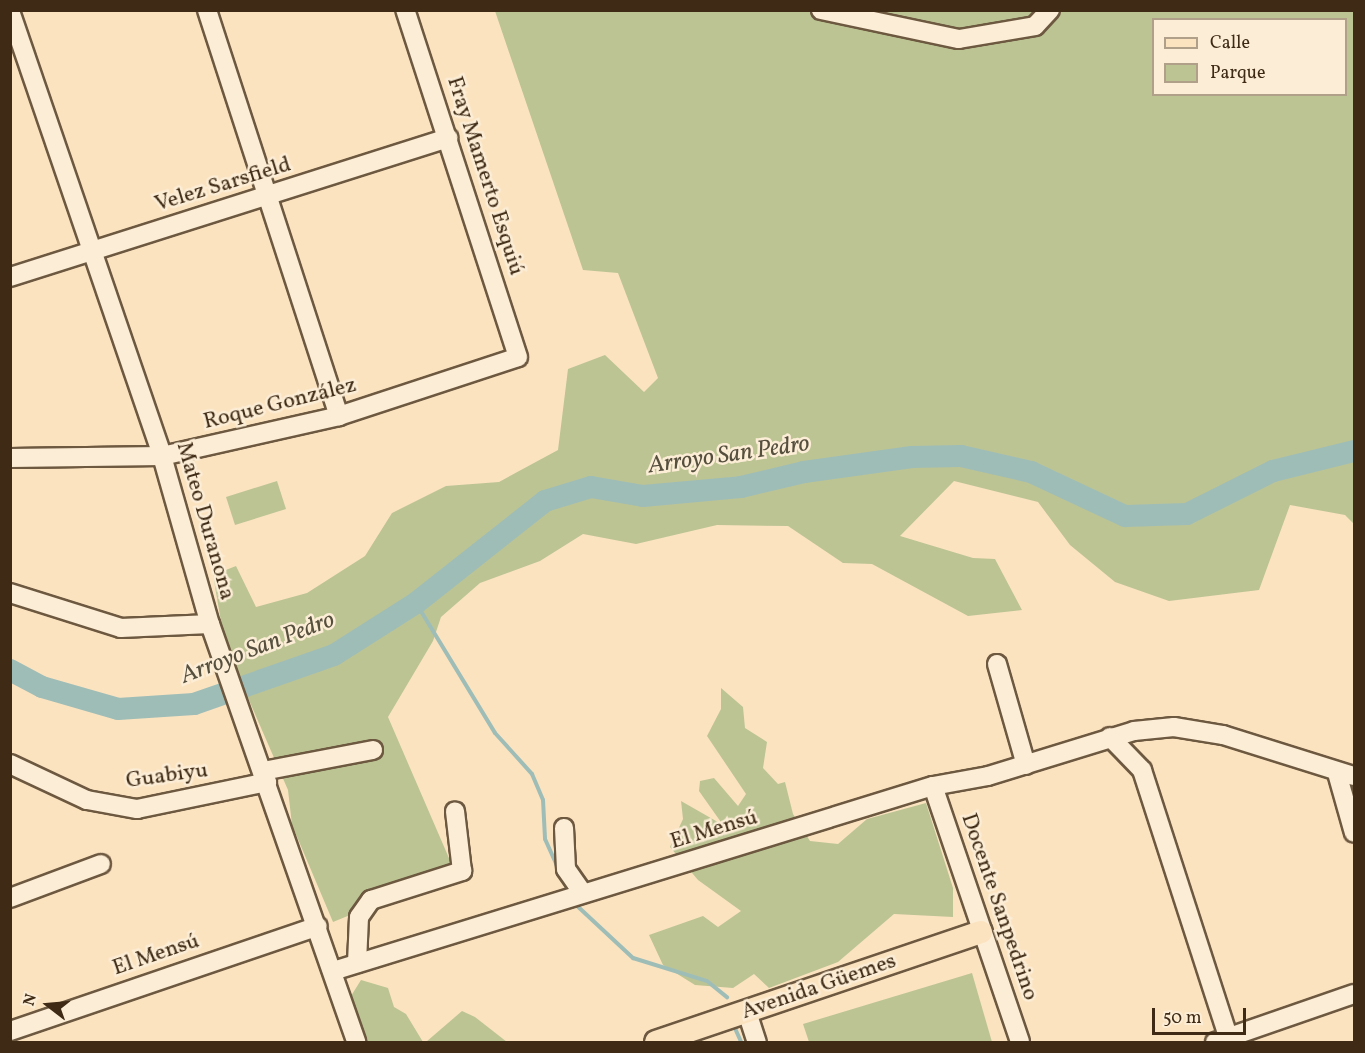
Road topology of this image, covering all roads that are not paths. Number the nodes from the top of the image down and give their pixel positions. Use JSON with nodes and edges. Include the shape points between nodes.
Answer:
{"nodes":[{"id":1,"x":207,"y":10,"type":"edge"},
{"id":2,"x":405,"y":10,"type":"edge"},
{"id":3,"x":820,"y":10,"type":"edge"},
{"id":4,"x":1050,"y":10,"type":"edge"},
{"id":5,"x":10,"y":11,"type":"edge"},
{"id":6,"x":449,"y":138,"type":"junction"},
{"id":7,"x":269,"y":197,"type":"junction"},
{"id":8,"x":92,"y":249,"type":"junction"},
{"id":9,"x":10,"y":277,"type":"edge"},
{"id":10,"x":518,"y":357,"type":"joint"},
{"id":11,"x":339,"y":416,"type":"junction"},
{"id":12,"x":162,"y":456,"type":"junction"},
{"id":13,"x":10,"y":458,"type":"edge"},
{"id":14,"x":10,"y":593,"type":"edge"},
{"id":15,"x":210,"y":624,"type":"junction"},
{"id":16,"x":997,"y":664,"type":"dead end"},
{"id":17,"x":1110,"y":737,"type":"junction"},
{"id":18,"x":373,"y":750,"type":"dead end"},
{"id":19,"x":10,"y":764,"type":"edge"},
{"id":20,"x":1026,"y":765,"type":"junction"},
{"id":21,"x":1346,"y":775,"type":"edge"},
{"id":22,"x":265,"y":776,"type":"junction"},
{"id":23,"x":933,"y":786,"type":"junction"},
{"id":24,"x":455,"y":811,"type":"dead end"},
{"id":25,"x":564,"y":828,"type":"dead end"},
{"id":26,"x":1354,"y":833,"type":"edge"},
{"id":27,"x":101,"y":864,"type":"dead end"},
{"id":28,"x":583,"y":893,"type":"junction"},
{"id":29,"x":10,"y":898,"type":"edge"},
{"id":30,"x":318,"y":926,"type":"junction"},
{"id":31,"x":981,"y":932,"type":"junction"},
{"id":32,"x":357,"y":963,"type":"junction"},
{"id":33,"x":333,"y":971,"type":"junction"},
{"id":34,"x":1354,"y":994,"type":"edge"},
{"id":35,"x":747,"y":1012,"type":"junction"},
{"id":36,"x":10,"y":1031,"type":"edge"},
{"id":37,"x":1225,"y":1041,"type":"edge"},
{"id":38,"x":356,"y":1042,"type":"edge"},
{"id":39,"x":656,"y":1042,"type":"edge"},
{"id":40,"x":757,"y":1042,"type":"edge"},
{"id":41,"x":1020,"y":1042,"type":"edge"}],
"edges":[{"from":1,"to":7,"type":"street"},
{"from":2,"to":6,"type":"street","name":"Fray Mamerto Esquiú"},
{"from":3,"to":4,"type":"street","via":[[959,39],[1035,26]]},
{"from":5,"to":8,"type":"street","name":"Mateo Duranona"},
{"from":6,"to":7,"type":"street","name":"Velez Sarsfield"},
{"from":6,"to":10,"type":"street","name":"Fray Mamerto Esquiú"},
{"from":7,"to":8,"type":"street","name":"Velez Sarsfield"},
{"from":7,"to":11,"type":"street"},
{"from":8,"to":9,"type":"street","name":"Velez Sarsfield"},
{"from":8,"to":12,"type":"street","name":"Mateo Duranona"},
{"from":10,"to":11,"type":"street","name":"Roque González"},
{"from":11,"to":12,"type":"street","name":"Roque González"},
{"from":12,"to":13,"type":"street","name":"Roque González"},
{"from":12,"to":15,"type":"street","name":"Mateo Duranona"},
{"from":14,"to":15,"type":"street","via":[[121,628]]},
{"from":15,"to":22,"type":"street","name":"Mateo Duranona"},
{"from":16,"to":20,"type":"street"},
{"from":17,"to":20,"type":"street","name":"El Mensú"},
{"from":17,"to":21,"type":"street","name":"El Mensú","via":[[1174,727],[1277,750]]},
{"from":17,"to":37,"type":"street","via":[[1143,770]]},
{"from":18,"to":22,"type":"street","name":"Guabiyu"},
{"from":19,"to":22,"type":"street","name":"Guabiyu","via":[[87,800],[137,809]]},
{"from":20,"to":23,"type":"street","name":"El Mensú"},
{"from":21,"to":26,"type":"street"},
{"from":22,"to":30,"type":"street","name":"Mateo Duranona"},
{"from":23,"to":28,"type":"street","name":"El Mensú"},
{"from":23,"to":31,"type":"street","name":"Docente Sanpedrino"},
{"from":24,"to":32,"type":"street","via":[[462,871],[371,900],[359,917]]},
{"from":25,"to":28,"type":"street","via":[[566,869]]},
{"from":27,"to":29,"type":"street"},
{"from":28,"to":32,"type":"street","name":"El Mensú"},
{"from":30,"to":33,"type":"street","name":"Mateo Duranona"},
{"from":30,"to":36,"type":"street","name":"El Mensú"},
{"from":31,"to":35,"type":"main road","name":"Avenida Güemes"},
{"from":31,"to":41,"type":"street","name":"Docente Sanpedrino"},
{"from":32,"to":33,"type":"street","name":"El Mensú"},
{"from":33,"to":38,"type":"street","name":"Mateo Duranona"},
{"from":34,"to":37,"type":"street"},
{"from":35,"to":39,"type":"main road","name":"Avenida Güemes"},
{"from":35,"to":40,"type":"street"}]}
